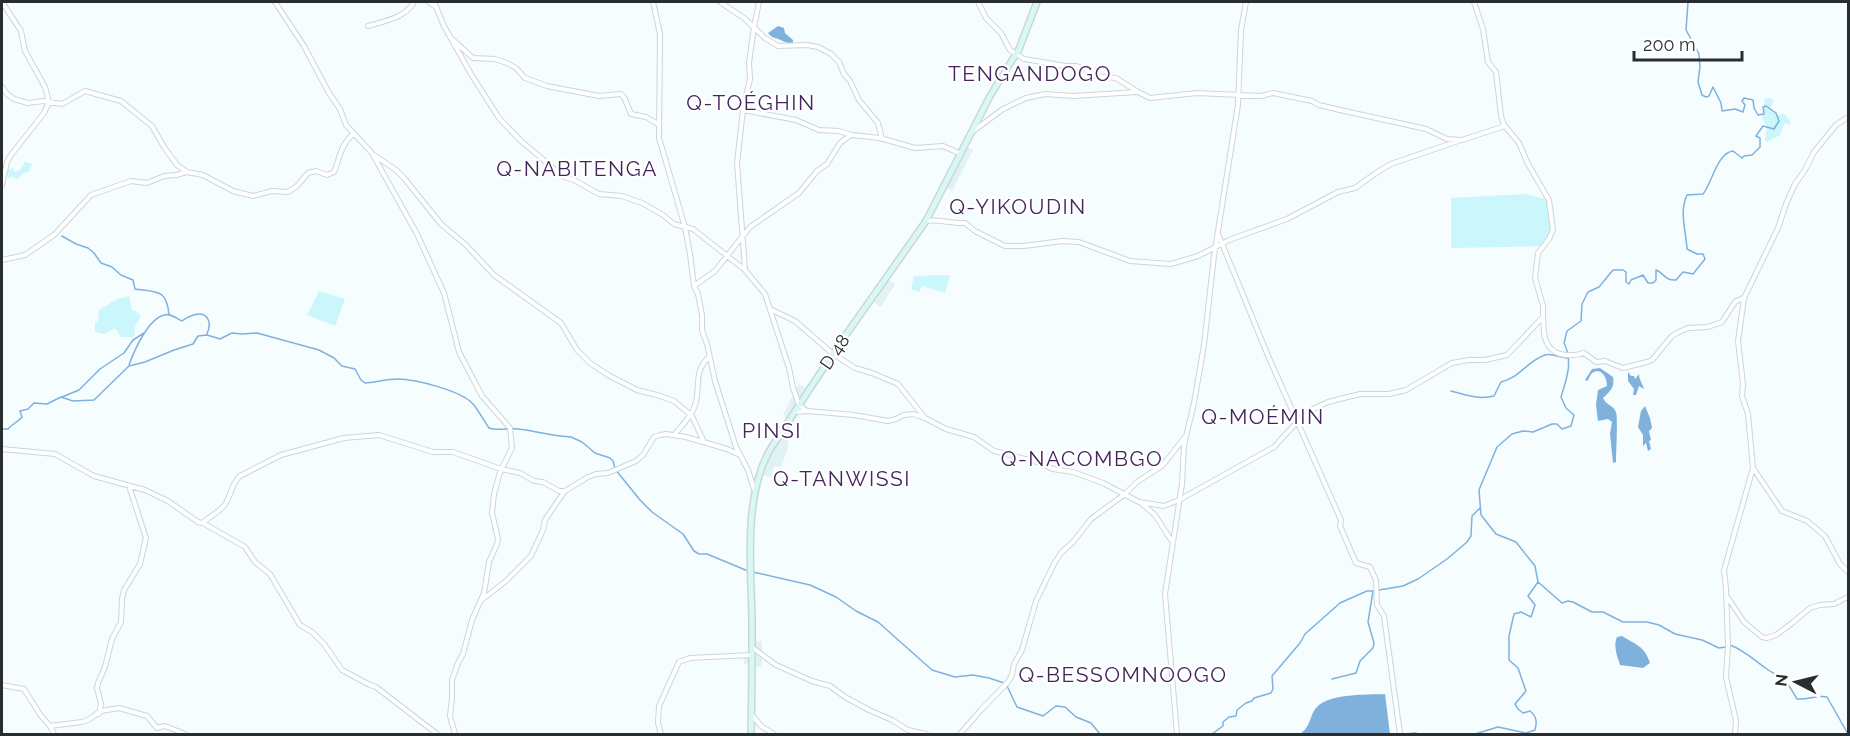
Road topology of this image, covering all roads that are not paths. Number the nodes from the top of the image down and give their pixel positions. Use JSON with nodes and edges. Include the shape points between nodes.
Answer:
{"nodes":[{"id":1,"x":2,"y":2,"type":"edge"},
{"id":2,"x":275,"y":2,"type":"edge"},
{"id":3,"x":414,"y":2,"type":"edge"},
{"id":4,"x":429,"y":2,"type":"edge"},
{"id":5,"x":434,"y":2,"type":"edge"},
{"id":6,"x":653,"y":2,"type":"edge"},
{"id":7,"x":720,"y":2,"type":"edge"},
{"id":8,"x":759,"y":2,"type":"edge"},
{"id":9,"x":978,"y":2,"type":"edge"},
{"id":10,"x":1037,"y":2,"type":"edge"},
{"id":11,"x":1246,"y":2,"type":"edge"},
{"id":12,"x":1474,"y":2,"type":"edge"},
{"id":13,"x":436,"y":8,"type":"junction"},
{"id":14,"x":368,"y":26,"type":"dead end"},
{"id":15,"x":754,"y":27,"type":"junction"},
{"id":16,"x":450,"y":36,"type":"junction"},
{"id":17,"x":1016,"y":54,"type":"junction"},
{"id":18,"x":2,"y":87,"type":"edge"},
{"id":19,"x":1138,"y":92,"type":"junction"},
{"id":20,"x":1239,"y":95,"type":"junction"},
{"id":21,"x":49,"y":103,"type":"junction"},
{"id":22,"x":743,"y":110,"type":"junction"},
{"id":23,"x":1848,"y":117,"type":"edge"},
{"id":24,"x":659,"y":124,"type":"junction"},
{"id":25,"x":1505,"y":126,"type":"junction"},
{"id":26,"x":354,"y":133,"type":"junction"},
{"id":27,"x":971,"y":133,"type":"junction"},
{"id":28,"x":852,"y":135,"type":"junction"},
{"id":29,"x":882,"y":139,"type":"junction"},
{"id":30,"x":1462,"y":140,"type":"junction"},
{"id":31,"x":372,"y":153,"type":"junction"},
{"id":32,"x":961,"y":154,"type":"junction"},
{"id":33,"x":187,"y":172,"type":"junction"},
{"id":34,"x":2,"y":185,"type":"edge"},
{"id":35,"x":926,"y":221,"type":"junction"},
{"id":36,"x":685,"y":227,"type":"junction"},
{"id":37,"x":1218,"y":233,"type":"junction"},
{"id":38,"x":743,"y":236,"type":"junction"},
{"id":39,"x":1222,"y":244,"type":"junction"},
{"id":40,"x":1215,"y":248,"type":"junction"},
{"id":41,"x":727,"y":258,"type":"junction"},
{"id":42,"x":2,"y":260,"type":"edge"},
{"id":43,"x":745,"y":270,"type":"junction"},
{"id":44,"x":694,"y":286,"type":"junction"},
{"id":45,"x":1744,"y":298,"type":"junction"},
{"id":46,"x":769,"y":309,"type":"junction"},
{"id":47,"x":1543,"y":317,"type":"junction"},
{"id":48,"x":833,"y":354,"type":"junction"},
{"id":49,"x":710,"y":356,"type":"junction"},
{"id":50,"x":800,"y":405,"type":"junction"},
{"id":51,"x":807,"y":411,"type":"junction"},
{"id":52,"x":795,"y":412,"type":"junction"},
{"id":53,"x":691,"y":415,"type":"junction"},
{"id":54,"x":925,"y":418,"type":"junction"},
{"id":55,"x":1298,"y":421,"type":"junction"},
{"id":56,"x":1187,"y":434,"type":"junction"},
{"id":57,"x":675,"y":435,"type":"junction"},
{"id":58,"x":704,"y":443,"type":"junction"},
{"id":59,"x":2,"y":449,"type":"edge"},
{"id":60,"x":740,"y":455,"type":"junction"},
{"id":61,"x":1753,"y":468,"type":"junction"},
{"id":62,"x":501,"y":469,"type":"junction"},
{"id":63,"x":129,"y":486,"type":"junction"},
{"id":64,"x":565,"y":491,"type":"junction"},
{"id":65,"x":1125,"y":494,"type":"junction"},
{"id":66,"x":755,"y":495,"type":"junction"},
{"id":67,"x":1179,"y":500,"type":"junction"},
{"id":68,"x":1139,"y":502,"type":"junction"},
{"id":69,"x":203,"y":523,"type":"junction"},
{"id":70,"x":1172,"y":541,"type":"junction"},
{"id":71,"x":1848,"y":572,"type":"edge"},
{"id":72,"x":1726,"y":596,"type":"junction"},
{"id":73,"x":1848,"y":597,"type":"edge"},
{"id":74,"x":482,"y":600,"type":"junction"},
{"id":75,"x":752,"y":648,"type":"junction"},
{"id":76,"x":752,"y":655,"type":"junction"},
{"id":77,"x":2,"y":684,"type":"edge"},
{"id":78,"x":99,"y":714,"type":"junction"},
{"id":79,"x":752,"y":714,"type":"junction"},
{"id":80,"x":50,"y":726,"type":"junction"},
{"id":81,"x":54,"y":735,"type":"edge"},
{"id":82,"x":185,"y":735,"type":"edge"},
{"id":83,"x":437,"y":735,"type":"edge"},
{"id":84,"x":455,"y":735,"type":"edge"},
{"id":85,"x":661,"y":735,"type":"edge"},
{"id":86,"x":751,"y":735,"type":"edge"},
{"id":87,"x":774,"y":735,"type":"edge"},
{"id":88,"x":926,"y":735,"type":"edge"},
{"id":89,"x":960,"y":735,"type":"edge"},
{"id":90,"x":1177,"y":735,"type":"edge"},
{"id":91,"x":1400,"y":735,"type":"edge"},
{"id":92,"x":1735,"y":735,"type":"edge"}],
"edges":[{"from":1,"to":21,"type":"street","via":[[21,31]]},
{"from":2,"to":26,"type":"street"},
{"from":3,"to":14,"type":"street","via":[[404,14]]},
{"from":4,"to":13,"type":"street"},
{"from":5,"to":13,"type":"street"},
{"from":6,"to":24,"type":"street","via":[[660,34]]},
{"from":7,"to":15,"type":"street"},
{"from":8,"to":15,"type":"street"},
{"from":9,"to":17,"type":"street"},
{"from":10,"to":17,"type":"street","name":"D 48"},
{"from":11,"to":20,"type":"street"},
{"from":12,"to":25,"type":"street","via":[[1488,62],[1496,72]]},
{"from":13,"to":16,"type":"street"},
{"from":15,"to":22,"type":"street"},
{"from":15,"to":29,"type":"street","via":[[778,46],[807,45],[831,54],[878,123]]},
{"from":16,"to":24,"type":"street","via":[[473,58],[507,63],[525,78],[547,86],[599,96],[621,94],[631,114]]},
{"from":16,"to":36,"type":"street","via":[[499,118],[564,177],[599,194],[642,203]]},
{"from":17,"to":19,"type":"street","via":[[1116,78]]},
{"from":17,"to":27,"type":"street","name":"D 48"},
{"from":18,"to":21,"type":"street","via":[[22,102]]},
{"from":19,"to":20,"type":"street","via":[[1149,98],[1197,93]]},
{"from":19,"to":27,"type":"street","via":[[1026,98],[1003,109]]},
{"from":20,"to":30,"type":"street","via":[[1290,96]]},
{"from":20,"to":37,"type":"street"},
{"from":21,"to":33,"type":"street","via":[[63,104],[85,92],[121,101],[152,126],[177,165]]},
{"from":21,"to":34,"type":"street","via":[[6,162]]},
{"from":22,"to":28,"type":"street"},
{"from":22,"to":38,"type":"street","via":[[737,163]]},
{"from":23,"to":45,"type":"street","via":[[1836,125],[1814,152],[1795,184]]},
{"from":24,"to":36,"type":"street","via":[[665,162]]},
{"from":25,"to":30,"type":"street"},
{"from":25,"to":47,"type":"street","via":[[1519,143],[1549,200],[1553,230],[1538,253],[1535,278]]},
{"from":26,"to":31,"type":"street"},
{"from":26,"to":33,"type":"street","via":[[342,147],[334,172],[308,173],[288,192],[253,196]]},
{"from":27,"to":32,"type":"street","name":"D 48"},
{"from":28,"to":29,"type":"street"},
{"from":28,"to":38,"type":"street","via":[[840,143],[827,164],[799,193]]},
{"from":29,"to":32,"type":"street","via":[[915,148],[943,146]]},
{"from":30,"to":39,"type":"street","via":[[1391,164],[1356,188],[1338,192],[1287,219]]},
{"from":31,"to":53,"type":"street","via":[[404,178],[441,224],[494,275],[561,323],[590,363],[637,390],[674,401]]},
{"from":31,"to":62,"type":"street","via":[[444,293],[459,352],[482,396],[510,428],[512,448]]},
{"from":32,"to":35,"type":"street","name":"D 48"},
{"from":33,"to":42,"type":"street","via":[[147,183],[131,181],[91,195],[54,235],[25,255]]},
{"from":35,"to":40,"type":"street","via":[[965,223],[1005,246],[1079,242],[1130,261],[1162,264]]},
{"from":35,"to":48,"type":"street","name":"D 48"},
{"from":36,"to":41,"type":"street","via":[[693,229]]},
{"from":36,"to":44,"type":"street"},
{"from":37,"to":39,"type":"street"},
{"from":37,"to":40,"type":"street"},
{"from":38,"to":41,"type":"street"},
{"from":38,"to":43,"type":"street"},
{"from":39,"to":40,"type":"street"},
{"from":39,"to":55,"type":"street"},
{"from":40,"to":56,"type":"street","via":[[1204,345]]},
{"from":41,"to":43,"type":"street"},
{"from":41,"to":44,"type":"street"},
{"from":43,"to":46,"type":"street","via":[[762,291]]},
{"from":44,"to":49,"type":"street"},
{"from":45,"to":47,"type":"street","via":[[1735,302],[1722,322],[1679,332],[1652,360],[1627,368],[1596,362],[1584,353],[1570,356],[1554,351],[1545,341]]},
{"from":45,"to":61,"type":"street","via":[[1738,341]]},
{"from":46,"to":48,"type":"street","via":[[795,321]]},
{"from":46,"to":50,"type":"street"},
{"from":47,"to":55,"type":"street","via":[[1507,355],[1452,363],[1406,390],[1360,394],[1328,402]]},
{"from":48,"to":50,"type":"street","name":"D 48"},
{"from":48,"to":54,"type":"street","via":[[855,368],[898,384]]},
{"from":49,"to":53,"type":"street","via":[[701,364]]},
{"from":49,"to":60,"type":"street"},
{"from":50,"to":51,"type":"street"},
{"from":50,"to":52,"type":"street","name":"D 48"},
{"from":51,"to":52,"type":"street"},
{"from":51,"to":54,"type":"street","via":[[888,421],[913,414]]},
{"from":52,"to":66,"type":"street","name":"D 48","via":[[763,464]]},
{"from":53,"to":57,"type":"street"},
{"from":53,"to":58,"type":"street"},
{"from":54,"to":65,"type":"street","via":[[974,437],[994,451],[1073,472]]},
{"from":55,"to":67,"type":"street","via":[[1274,447]]},
{"from":55,"to":91,"type":"street","via":[[1356,564],[1370,567],[1376,580]]},
{"from":56,"to":65,"type":"street","via":[[1163,465]]},
{"from":56,"to":67,"type":"street"},
{"from":57,"to":58,"type":"street"},
{"from":57,"to":64,"type":"street","via":[[654,437],[636,461],[588,477]]},
{"from":58,"to":60,"type":"street"},
{"from":59,"to":63,"type":"street","via":[[55,454],[94,476]]},
{"from":60,"to":66,"type":"street"},
{"from":61,"to":71,"type":"street","via":[[1782,511],[1807,521],[1825,536]]},
{"from":61,"to":72,"type":"street","via":[[1724,570]]},
{"from":62,"to":64,"type":"street"},
{"from":62,"to":69,"type":"street","via":[[453,452],[433,452],[379,435],[344,438],[282,455],[240,476],[223,507]]},
{"from":62,"to":74,"type":"street","via":[[492,513],[498,539]]},
{"from":63,"to":69,"type":"street","via":[[168,501]]},
{"from":63,"to":78,"type":"street","via":[[146,543],[140,564],[124,590],[121,622],[98,683]]},
{"from":64,"to":74,"type":"street","via":[[545,520],[531,556]]},
{"from":65,"to":68,"type":"street"},
{"from":65,"to":89,"type":"street","via":[[1091,519],[1054,564],[1036,601],[1012,675]]},
{"from":66,"to":75,"type":"street","name":"D 48"},
{"from":67,"to":68,"type":"street","via":[[1164,506]]},
{"from":67,"to":70,"type":"street"},
{"from":68,"to":70,"type":"street","via":[[1155,515]]},
{"from":69,"to":83,"type":"street","via":[[245,547],[270,574],[300,625],[324,644],[342,670],[376,687]]},
{"from":70,"to":90,"type":"street","via":[[1165,594]]},
{"from":72,"to":73,"type":"street","via":[[1744,622],[1762,638],[1776,634],[1810,608]]},
{"from":72,"to":92,"type":"street","via":[[1726,677],[1736,721]]},
{"from":74,"to":84,"type":"street","via":[[452,680],[450,716]]},
{"from":75,"to":76,"type":"street","name":"D 48"},
{"from":75,"to":88,"type":"street","via":[[776,665],[830,686],[908,730]]},
{"from":76,"to":79,"type":"street","name":"D 48"},
{"from":76,"to":85,"type":"street","via":[[679,662],[661,697]]},
{"from":77,"to":80,"type":"street","via":[[24,689]]},
{"from":78,"to":80,"type":"street","via":[[82,722]]},
{"from":78,"to":82,"type":"street","via":[[119,708],[147,716],[157,728],[165,726]]},
{"from":79,"to":86,"type":"street","name":"D 48"},
{"from":79,"to":87,"type":"street"},
{"from":80,"to":81,"type":"street"}]}
